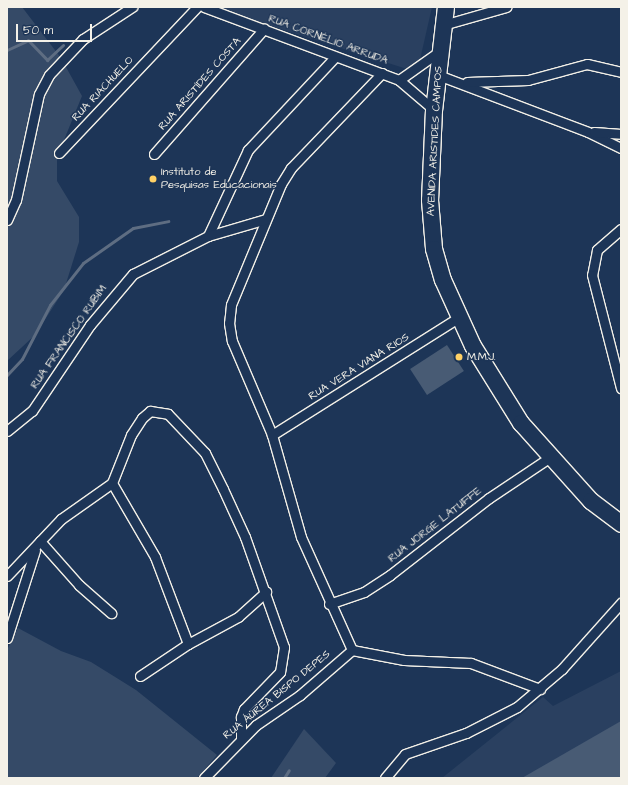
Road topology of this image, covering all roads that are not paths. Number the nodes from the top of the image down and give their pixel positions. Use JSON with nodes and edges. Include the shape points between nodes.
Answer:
{"nodes":[{"id":1,"x":132,"y":7,"type":"edge"},
{"id":2,"x":197,"y":7,"type":"edge"},
{"id":3,"x":204,"y":7,"type":"edge"},
{"id":4,"x":446,"y":7,"type":"edge"},
{"id":5,"x":506,"y":7,"type":"edge"},
{"id":6,"x":443,"y":25,"type":"junction"},
{"id":7,"x":264,"y":29,"type":"junction"},
{"id":8,"x":440,"y":50,"type":"junction"},
{"id":9,"x":335,"y":57,"type":"junction"},
{"id":10,"x":621,"y":72,"type":"edge"},
{"id":11,"x":382,"y":73,"type":"junction"},
{"id":12,"x":438,"y":75,"type":"junction"},
{"id":13,"x":399,"y":80,"type":"junction"},
{"id":14,"x":461,"y":82,"type":"junction"},
{"id":15,"x":434,"y":110,"type":"junction"},
{"id":16,"x":588,"y":132,"type":"junction"},
{"id":17,"x":621,"y":134,"type":"edge"},
{"id":18,"x":621,"y":148,"type":"edge"},
{"id":19,"x":60,"y":153,"type":"dead end"},
{"id":20,"x":154,"y":154,"type":"dead end"},
{"id":21,"x":266,"y":219,"type":"junction"},
{"id":22,"x":7,"y":220,"type":"edge"},
{"id":23,"x":621,"y":229,"type":"edge"},
{"id":24,"x":208,"y":236,"type":"junction"},
{"id":25,"x":458,"y":318,"type":"junction"},
{"id":26,"x":621,"y":388,"type":"edge"},
{"id":27,"x":7,"y":431,"type":"edge"},
{"id":28,"x":272,"y":435,"type":"junction"},
{"id":29,"x":552,"y":456,"type":"junction"},
{"id":30,"x":112,"y":483,"type":"junction"},
{"id":31,"x":621,"y":524,"type":"edge"},
{"id":32,"x":38,"y":544,"type":"junction"},
{"id":33,"x":7,"y":576,"type":"edge"},
{"id":34,"x":266,"y":592,"type":"junction"},
{"id":35,"x":621,"y":602,"type":"edge"},
{"id":36,"x":329,"y":604,"type":"junction"},
{"id":37,"x":111,"y":613,"type":"dead end"},
{"id":38,"x":7,"y":638,"type":"edge"},
{"id":39,"x":188,"y":644,"type":"junction"},
{"id":40,"x":352,"y":650,"type":"junction"},
{"id":41,"x":140,"y":676,"type":"dead end"},
{"id":42,"x":540,"y":689,"type":"junction"},
{"id":43,"x":241,"y":739,"type":"junction"},
{"id":44,"x":204,"y":778,"type":"edge"},
{"id":45,"x":385,"y":778,"type":"edge"}],
"edges":[{"from":1,"to":22,"type":"street","via":[[83,40],[49,75],[39,94],[16,200]]},
{"from":2,"to":19,"type":"street","name":"RUA RIACHUELO"},
{"from":3,"to":7,"type":"street","name":"RUA CORNÉLIO ARRUDA"},
{"from":4,"to":6,"type":"highway","name":"AVENIDA ARISTIDES CAMPOS"},
{"from":5,"to":6,"type":"street"},
{"from":6,"to":8,"type":"highway","name":"AVENIDA ARISTIDES CAMPOS"},
{"from":7,"to":9,"type":"street","name":"RUA CORNÉLIO ARRUDA"},
{"from":7,"to":20,"type":"street","name":"RUA ARISTÍDES COSTA"},
{"from":8,"to":12,"type":"highway","name":"AVENIDA ARISTIDES CAMPOS"},
{"from":8,"to":13,"type":"street"},
{"from":9,"to":11,"type":"street","name":"RUA CORNÉLIO ARRUDA"},
{"from":9,"to":24,"type":"street","via":[[248,150]]},
{"from":10,"to":14,"type":"street","via":[[587,64],[528,80]]},
{"from":11,"to":13,"type":"street","name":"RUA CORNÉLIO ARRUDA"},
{"from":11,"to":21,"type":"street","via":[[291,168]]},
{"from":12,"to":14,"type":"street"},
{"from":12,"to":15,"type":"highway","name":"AVENIDA ARISTIDES CAMPOS"},
{"from":13,"to":15,"type":"street","name":"RUA CORNÉLIO ARRUDA"},
{"from":14,"to":16,"type":"street"},
{"from":15,"to":25,"type":"highway","name":"AVENIDA ARISTIDES CAMPOS","via":[[431,223],[434,249]]},
{"from":16,"to":17,"type":"street"},
{"from":16,"to":18,"type":"street"},
{"from":21,"to":24,"type":"street","name":"RUA FRANCISCO RUBIM"},
{"from":21,"to":28,"type":"street","via":[[238,280],[229,323]]},
{"from":23,"to":26,"type":"street","via":[[597,250],[592,275]]},
{"from":24,"to":27,"type":"street","name":"RUA FRANCISCO RUBIM","via":[[149,263],[118,288],[32,411]]},
{"from":25,"to":28,"type":"street","name":"RUA VERA VIANA RIOS"},
{"from":25,"to":29,"type":"highway","name":"AVENIDA ARISTIDES CAMPOS","via":[[520,423]]},
{"from":28,"to":36,"type":"street","via":[[301,537]]},
{"from":29,"to":31,"type":"highway","name":"AVENIDA ARISTIDES CAMPOS","via":[[591,501]]},
{"from":29,"to":36,"type":"street","name":"RUA JORGE LATUFFE","via":[[484,502],[390,575],[364,592]]},
{"from":30,"to":32,"type":"street","via":[[78,505]]},
{"from":30,"to":34,"type":"street","via":[[131,435],[150,411],[168,414],[205,454],[245,537]]},
{"from":30,"to":39,"type":"street","via":[[155,558]]},
{"from":32,"to":33,"type":"street"},
{"from":32,"to":37,"type":"street"},
{"from":32,"to":38,"type":"street"},
{"from":34,"to":39,"type":"street","via":[[238,617]]},
{"from":34,"to":43,"type":"street","via":[[284,647],[284,660],[274,682],[244,708],[240,717]]},
{"from":35,"to":42,"type":"street"},
{"from":36,"to":40,"type":"street"},
{"from":39,"to":41,"type":"street"},
{"from":40,"to":42,"type":"street","via":[[404,660],[472,663]]},
{"from":40,"to":43,"type":"street","name":"RUA ÁUREA BISPO DEPES"},
{"from":42,"to":45,"type":"street","via":[[498,718],[405,754]]},
{"from":43,"to":44,"type":"street","name":"RUA ÁUREA BISPO DEPES"}]}
